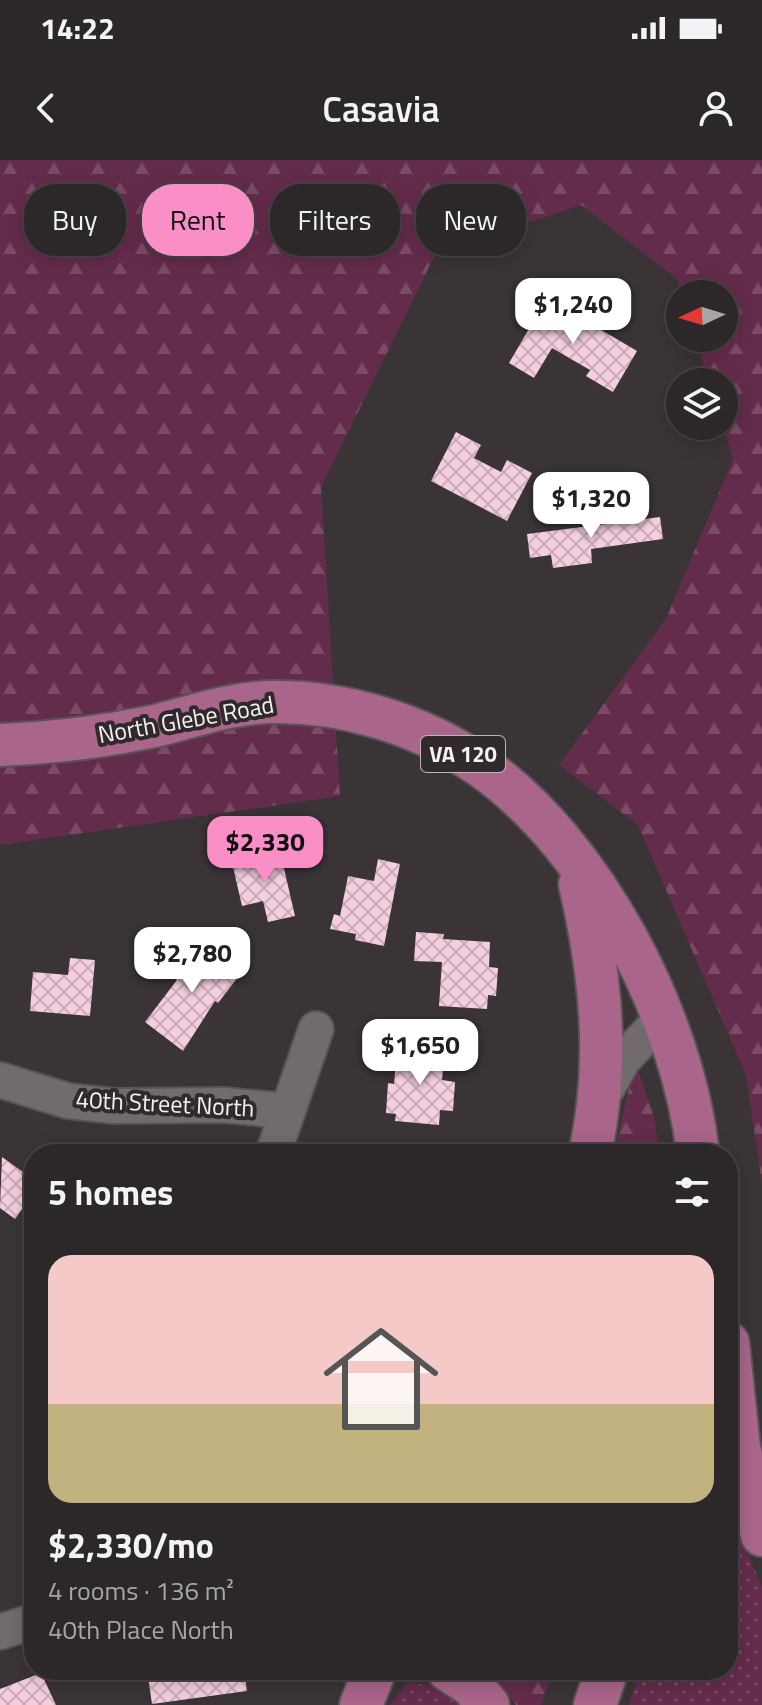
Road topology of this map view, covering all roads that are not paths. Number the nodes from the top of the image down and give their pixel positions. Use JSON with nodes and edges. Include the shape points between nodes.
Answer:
{"nodes":[{"id":1,"x":0,"y":745,"type":"edge"},
{"id":2,"x":576,"y":863,"type":"junction"},
{"id":3,"x":663,"y":1017,"type":"junction"},
{"id":4,"x":316,"y":1029,"type":"dead end"},
{"id":5,"x":0,"y":1080,"type":"edge"},
{"id":6,"x":600,"y":1101,"type":"junction"},
{"id":7,"x":288,"y":1111,"type":"junction"},
{"id":8,"x":276,"y":1144,"type":"edge"},
{"id":9,"x":592,"y":1144,"type":"edge"},
{"id":10,"x":696,"y":1144,"type":"edge"},
{"id":11,"x":738,"y":1438,"type":"edge"},
{"id":12,"x":762,"y":1535,"type":"edge"},
{"id":13,"x":24,"y":1624,"type":"edge"},
{"id":14,"x":0,"y":1632,"type":"edge"},
{"id":15,"x":371,"y":1680,"type":"edge"},
{"id":16,"x":463,"y":1680,"type":"edge"},
{"id":17,"x":576,"y":1680,"type":"edge"},
{"id":18,"x":604,"y":1680,"type":"edge"},
{"id":19,"x":361,"y":1705,"type":"edge"},
{"id":20,"x":488,"y":1705,"type":"edge"},
{"id":21,"x":567,"y":1705,"type":"edge"},
{"id":22,"x":595,"y":1705,"type":"edge"}],
"edges":[{"from":1,"to":2,"type":"main road","name":"North Glebe Road","number":"VA 120","via":[[123,732],[250,704],[340,707],[416,731],[479,764],[524,802]]},
{"from":2,"to":3,"type":"main road","name":"North Glebe Road","number":"VA 120","via":[[619,928]]},
{"from":2,"to":6,"type":"main road","via":[[601,996]]},
{"from":3,"to":6,"type":"street","via":[[623,1060]]},
{"from":3,"to":10,"type":"main road","name":"North Glebe Road","number":"VA 120"},
{"from":4,"to":7,"type":"street"},
{"from":5,"to":7,"type":"street","name":"40th Street North","via":[[68,1101],[114,1106],[224,1105]]},
{"from":6,"to":9,"type":"main road"},
{"from":7,"to":8,"type":"street","name":"40th Street North"},
{"from":11,"to":12,"type":"main road"},
{"from":13,"to":14,"type":"street"},
{"from":15,"to":19,"type":"main road"},
{"from":16,"to":20,"type":"main road"},
{"from":17,"to":21,"type":"main road"},
{"from":18,"to":22,"type":"main road"}]}
